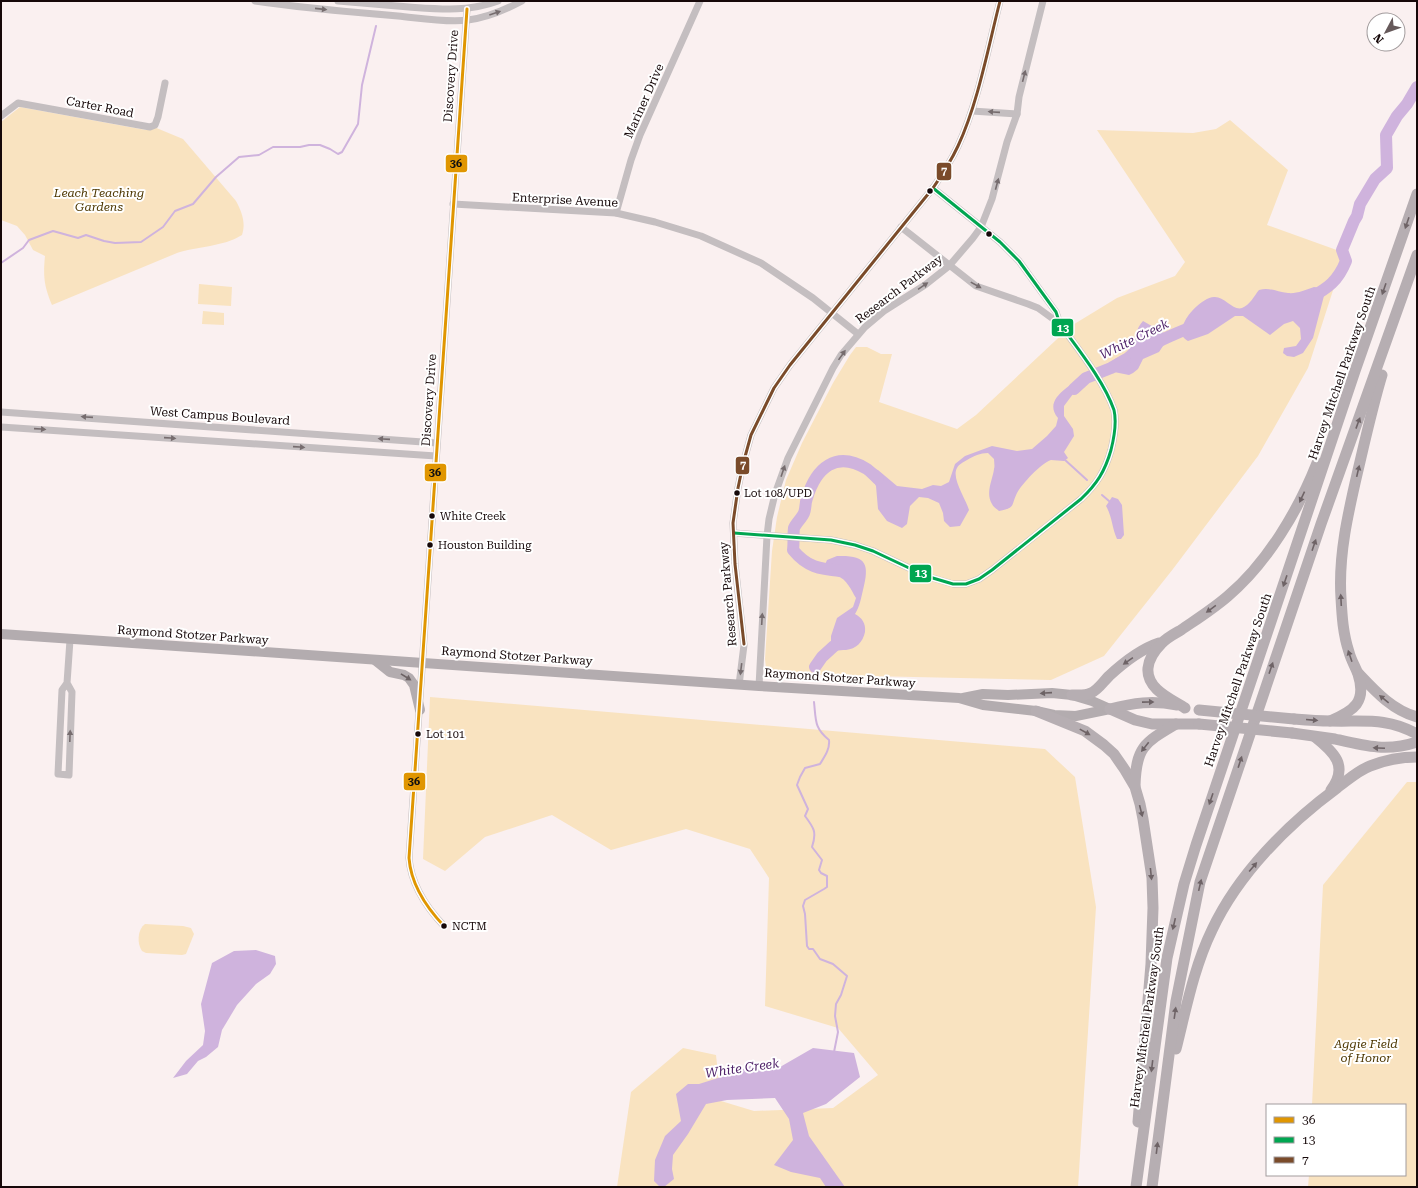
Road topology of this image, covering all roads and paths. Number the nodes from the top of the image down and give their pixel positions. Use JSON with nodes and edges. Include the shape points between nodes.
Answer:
{"nodes":[{"id":1,"x":255,"y":1,"type":"edge"},
{"id":2,"x":338,"y":1,"type":"edge"},
{"id":3,"x":498,"y":1,"type":"edge"},
{"id":4,"x":522,"y":1,"type":"edge"},
{"id":5,"x":700,"y":1,"type":"edge"},
{"id":6,"x":1000,"y":1,"type":"edge"},
{"id":7,"x":1043,"y":1,"type":"edge"},
{"id":8,"x":467,"y":9,"type":"junction"},
{"id":9,"x":466,"y":20,"type":"junction"},
{"id":10,"x":165,"y":83,"type":"dead end"},
{"id":11,"x":972,"y":111,"type":"junction"},
{"id":12,"x":1017,"y":114,"type":"junction"},
{"id":13,"x":1,"y":116,"type":"edge"},
{"id":14,"x":933,"y":188,"type":"junction"},
{"id":15,"x":1417,"y":194,"type":"edge"},
{"id":16,"x":453,"y":204,"type":"junction"},
{"id":17,"x":616,"y":213,"type":"junction"},
{"id":18,"x":901,"y":227,"type":"junction"},
{"id":19,"x":981,"y":227,"type":"junction"},
{"id":20,"x":1417,"y":255,"type":"edge"},
{"id":21,"x":949,"y":266,"type":"junction"},
{"id":22,"x":1399,"y":308,"type":"junction"},
{"id":23,"x":832,"y":312,"type":"junction"},
{"id":24,"x":1060,"y":324,"type":"junction"},
{"id":25,"x":858,"y":334,"type":"junction"},
{"id":26,"x":1356,"y":371,"type":"junction"},
{"id":27,"x":1,"y":412,"type":"edge"},
{"id":28,"x":1,"y":427,"type":"edge"},
{"id":29,"x":368,"y":438,"type":"junction"},
{"id":30,"x":436,"y":443,"type":"junction"},
{"id":31,"x":367,"y":452,"type":"junction"},
{"id":32,"x":436,"y":456,"type":"junction"},
{"id":33,"x":734,"y":533,"type":"junction"},
{"id":34,"x":767,"y":536,"type":"junction"},
{"id":35,"x":1,"y":634,"type":"edge"},
{"id":36,"x":70,"y":640,"type":"junction"},
{"id":37,"x":1162,"y":643,"type":"junction"},
{"id":38,"x":374,"y":660,"type":"junction"},
{"id":39,"x":422,"y":663,"type":"junction"},
{"id":40,"x":1358,"y":672,"type":"junction"},
{"id":41,"x":67,"y":683,"type":"junction"},
{"id":42,"x":739,"y":685,"type":"junction"},
{"id":43,"x":759,"y":686,"type":"junction"},
{"id":44,"x":1072,"y":695,"type":"junction"},
{"id":45,"x":959,"y":698,"type":"junction"},
{"id":46,"x":1185,"y":708,"type":"junction"},
{"id":47,"x":1110,"y":709,"type":"junction"},
{"id":48,"x":420,"y":710,"type":"junction"},
{"id":49,"x":1036,"y":711,"type":"junction"},
{"id":50,"x":1417,"y":717,"type":"edge"},
{"id":51,"x":1330,"y":721,"type":"junction"},
{"id":52,"x":1176,"y":724,"type":"junction"},
{"id":53,"x":1417,"y":734,"type":"edge"},
{"id":54,"x":1313,"y":736,"type":"junction"},
{"id":55,"x":1417,"y":742,"type":"edge"},
{"id":56,"x":1417,"y":758,"type":"edge"},
{"id":57,"x":1135,"y":787,"type":"junction"},
{"id":58,"x":1325,"y":796,"type":"junction"},
{"id":59,"x":444,"y":926,"type":"dead end"},
{"id":60,"x":1162,"y":1107,"type":"junction"},
{"id":61,"x":1133,"y":1187,"type":"edge"},
{"id":62,"x":1136,"y":1187,"type":"edge"},
{"id":63,"x":1152,"y":1187,"type":"edge"}],
"edges":[{"from":1,"to":9,"type":"street","one_way":true,"via":[[368,14]]},
{"from":2,"to":8,"type":"street","via":[[447,10]]},
{"from":3,"to":8,"type":"street"},
{"from":9,"to":4,"type":"street","one_way":true,"via":[[502,11]]},
{"from":5,"to":17,"type":"street","name":"Mariner Drive","via":[[630,160]]},
{"from":6,"to":11,"type":"street","name":"Research Parkway"},
{"from":12,"to":7,"type":"street","name":"Research Parkway","one_way":true},
{"from":8,"to":9,"type":"street","name":"Discovery Drive"},
{"from":9,"to":16,"type":"street","name":"Discovery Drive"},
{"from":10,"to":13,"type":"street","name":"Carter Road","via":[[158,117],[155,125],[150,127],[18,103]]},
{"from":12,"to":11,"type":"street","one_way":true},
{"from":11,"to":14,"type":"street","name":"Research Parkway","via":[[958,146]]},
{"from":19,"to":12,"type":"street","name":"Research Parkway","one_way":true},
{"from":14,"to":18,"type":"street","name":"Research Parkway"},
{"from":14,"to":19,"type":"street"},
{"from":15,"to":26,"type":"highway","name":"Harvey Mitchell Parkway South","one_way":true},
{"from":16,"to":17,"type":"street","name":"Enterprise Avenue"},
{"from":16,"to":30,"type":"street","name":"Discovery Drive"},
{"from":17,"to":23,"type":"street","name":"Enterprise Avenue","via":[[701,236],[736,251],[761,263]]},
{"from":18,"to":21,"type":"street"},
{"from":18,"to":23,"type":"street","name":"Research Parkway"},
{"from":19,"to":21,"type":"street","name":"Research Parkway"},
{"from":19,"to":24,"type":"street","via":[[1019,260],[1056,312]]},
{"from":20,"to":22,"type":"highway"},
{"from":21,"to":24,"type":"street","one_way":true,"via":[[976,286],[1038,308]]},
{"from":25,"to":21,"type":"street","name":"Research Parkway","one_way":true,"via":[[884,311]]},
{"from":40,"to":22,"type":"highway","one_way":true,"via":[[1349,652],[1342,617],[1341,570],[1344,540],[1349,508]]},
{"from":60,"to":22,"type":"highway","one_way":true,"via":[[1176,1001],[1200,882],[1318,532]]},
{"from":23,"to":25,"type":"street","name":"Enterprise Avenue"},
{"from":23,"to":33,"type":"street","name":"Research Parkway","via":[[790,365],[764,407],[743,464],[734,516]]},
{"from":24,"to":34,"type":"street","via":[[1105,391],[1114,412],[1115,436],[1109,458],[1094,487],[979,579],[966,584],[942,582],[873,551],[842,543]]},
{"from":34,"to":25,"type":"street","name":"Research Parkway","one_way":true,"via":[[775,494],[788,458],[833,368]]},
{"from":26,"to":37,"type":"highway","one_way":true,"via":[[1309,483],[1276,540],[1229,596]]},
{"from":26,"to":62,"type":"highway","name":"Harvey Mitchell Parkway South","one_way":true,"via":[[1184,884],[1167,958]]},
{"from":29,"to":27,"type":"street","name":"West Campus Boulevard","one_way":true},
{"from":28,"to":31,"type":"street","one_way":true},
{"from":30,"to":29,"type":"street","name":"West Campus Boulevard","one_way":true},
{"from":29,"to":31,"type":"street"},
{"from":30,"to":32,"type":"street","name":"Discovery Drive"},
{"from":31,"to":32,"type":"street"},
{"from":32,"to":39,"type":"street","name":"Discovery Drive"},
{"from":33,"to":34,"type":"street"},
{"from":33,"to":42,"type":"street","name":"Research Parkway","one_way":true,"via":[[744,645]]},
{"from":43,"to":34,"type":"street","name":"Research Parkway","one_way":true},
{"from":35,"to":36,"type":"main road","name":"Raymond Stotzer Parkway"},
{"from":36,"to":38,"type":"main road","name":"Raymond Stotzer Parkway"},
{"from":36,"to":41,"type":"street"},
{"from":37,"to":44,"type":"highway","one_way":true,"via":[[1131,658],[1117,668],[1097,689],[1082,695]]},
{"from":37,"to":46,"type":"highway","via":[[1152,654],[1148,675],[1158,690]]},
{"from":38,"to":39,"type":"main road","name":"Raymond Stotzer Parkway"},
{"from":38,"to":48,"type":"main road","one_way":true,"via":[[390,672],[409,678],[414,686]]},
{"from":39,"to":42,"type":"main road","name":"Raymond Stotzer Parkway"},
{"from":39,"to":48,"type":"street","name":"Discovery Drive"},
{"from":50,"to":40,"type":"highway","one_way":true,"via":[[1390,704]]},
{"from":40,"to":51,"type":"highway","via":[[1361,692],[1356,706]]},
{"from":41,"to":41,"type":"street","one_way":true,"via":[[62,690],[58,774],[68,775],[72,692]]},
{"from":42,"to":43,"type":"main road","name":"Raymond Stotzer Parkway"},
{"from":43,"to":45,"type":"main road","name":"Raymond Stotzer Parkway"},
{"from":44,"to":45,"type":"main road","name":"Raymond Stotzer Parkway","one_way":true,"via":[[983,694]]},
{"from":44,"to":47,"type":"main road","name":"Raymond Stotzer Parkway"},
{"from":45,"to":49,"type":"main road","name":"Raymond Stotzer Parkway","via":[[983,705]]},
{"from":47,"to":46,"type":"highway","name":"Raymond Stotzer Parkway","one_way":true,"via":[[1144,702],[1158,702]]},
{"from":46,"to":51,"type":"highway","name":"Raymond Stotzer Parkway","one_way":true,"bridge":true},
{"from":47,"to":49,"type":"main road","name":"Raymond Stotzer Parkway","via":[[1076,716]]},
{"from":47,"to":52,"type":"highway","name":"Raymond Stotzer Parkway","via":[[1143,722]]},
{"from":48,"to":59,"type":"street","name":"Discovery Drive","via":[[410,866],[418,891],[430,911]]},
{"from":49,"to":57,"type":"highway","one_way":true,"via":[[1094,737],[1114,754]]},
{"from":51,"to":53,"type":"highway","name":"Raymond Stotzer Parkway","via":[[1382,722]]},
{"from":52,"to":54,"type":"highway","name":"Raymond Stotzer Parkway","bridge":true,"via":[[1292,732]]},
{"from":52,"to":57,"type":"highway","one_way":true,"via":[[1153,738],[1144,747],[1138,759]]},
{"from":55,"to":54,"type":"highway","name":"Raymond Stotzer Parkway","one_way":true,"via":[[1396,747],[1373,748]]},
{"from":54,"to":58,"type":"highway","via":[[1332,750],[1338,763],[1339,775]]},
{"from":56,"to":58,"type":"highway","via":[[1395,758],[1369,766]]},
{"from":57,"to":61,"type":"highway","one_way":true,"via":[[1148,848],[1153,908],[1151,964]]},
{"from":60,"to":58,"type":"highway","one_way":true,"via":[[1195,973],[1211,930],[1234,891],[1251,869],[1283,834]]},
{"from":63,"to":60,"type":"highway","one_way":true}]}
